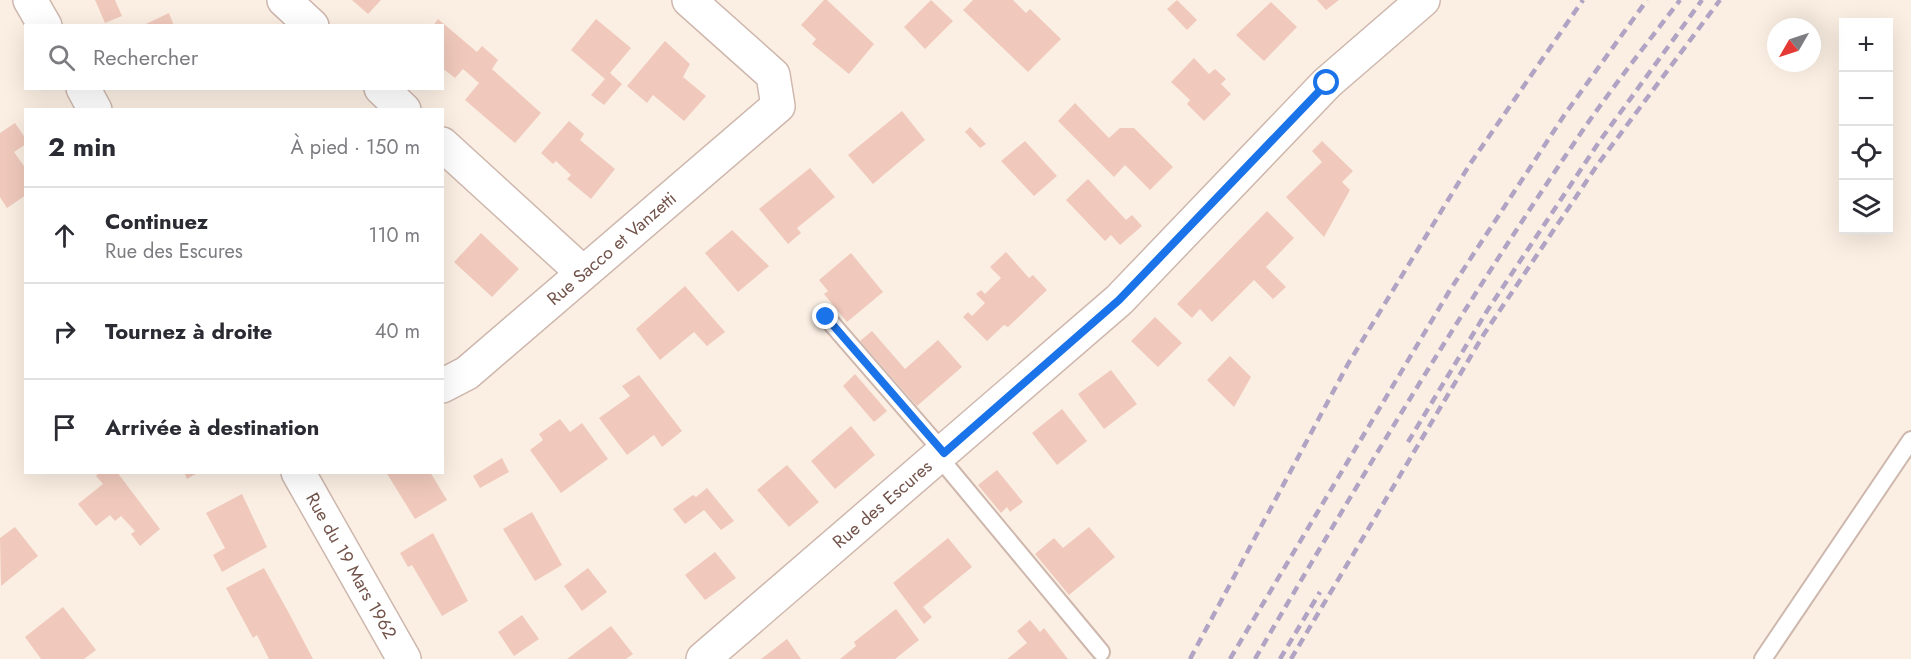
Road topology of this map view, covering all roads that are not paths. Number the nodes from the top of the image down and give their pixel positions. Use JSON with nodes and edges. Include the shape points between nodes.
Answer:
{"nodes":[{"id":1,"x":30,"y":0,"type":"edge"},
{"id":2,"x":284,"y":0,"type":"edge"},
{"id":3,"x":689,"y":0,"type":"edge"},
{"id":4,"x":1423,"y":0,"type":"edge"},
{"id":5,"x":44,"y":24,"type":"edge"},
{"id":6,"x":310,"y":24,"type":"edge"},
{"id":7,"x":84,"y":90,"type":"edge"},
{"id":8,"x":383,"y":90,"type":"edge"},
{"id":9,"x":94,"y":108,"type":"edge"},
{"id":10,"x":402,"y":108,"type":"edge"},
{"id":11,"x":444,"y":146,"type":"edge"},
{"id":12,"x":582,"y":272,"type":"junction"},
{"id":13,"x":826,"y":317,"type":"dead end"},
{"id":14,"x":444,"y":385,"type":"edge"},
{"id":15,"x":1911,"y":440,"type":"edge"},
{"id":16,"x":942,"y":455,"type":"junction"},
{"id":17,"x":299,"y":474,"type":"edge"},
{"id":18,"x":1101,"y":652,"type":"dead end"},
{"id":19,"x":404,"y":659,"type":"edge"},
{"id":20,"x":703,"y":659,"type":"edge"},
{"id":21,"x":1763,"y":659,"type":"edge"}],
"edges":[{"from":1,"to":5,"type":"street"},
{"from":2,"to":6,"type":"street"},
{"from":3,"to":12,"type":"street","name":"Rue Sacco et Vanzetti","via":[[773,75],[778,106]]},
{"from":4,"to":16,"type":"street","name":"Rue des Escures","via":[[1327,83],[1119,300]]},
{"from":7,"to":9,"type":"street"},
{"from":8,"to":10,"type":"street"},
{"from":11,"to":12,"type":"street"},
{"from":12,"to":14,"type":"street","name":"Rue Sacco et Vanzetti","via":[[467,373]]},
{"from":13,"to":16,"type":"lane"},
{"from":15,"to":21,"type":"lane"},
{"from":16,"to":18,"type":"lane"},
{"from":16,"to":20,"type":"street","name":"Rue des Escures"},
{"from":17,"to":19,"type":"street","name":"Rue du 19 Mars 1962"}]}
